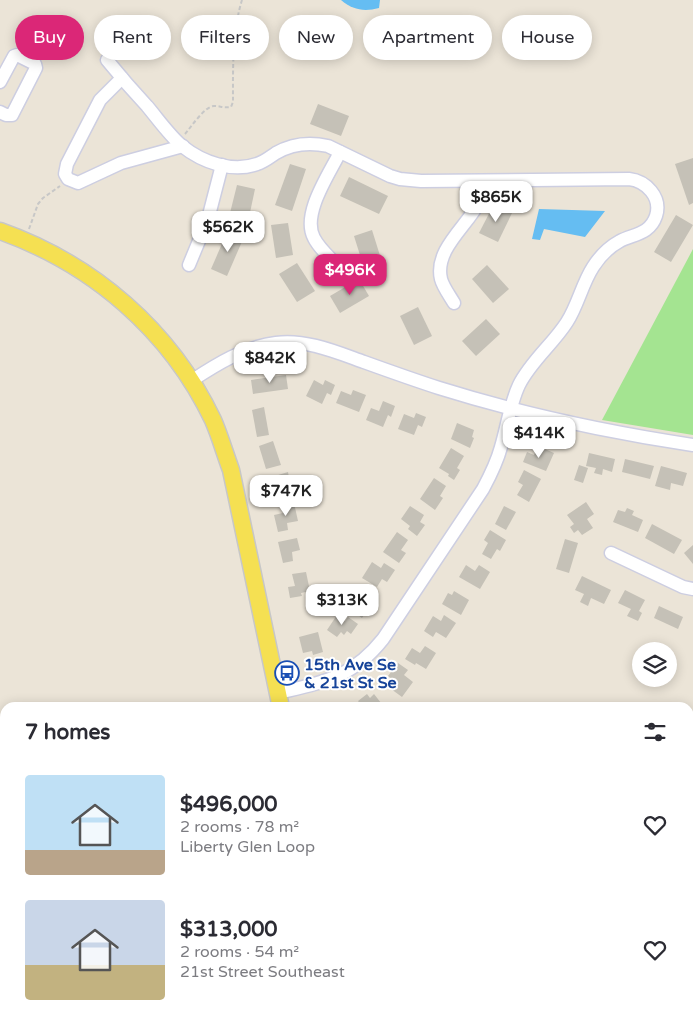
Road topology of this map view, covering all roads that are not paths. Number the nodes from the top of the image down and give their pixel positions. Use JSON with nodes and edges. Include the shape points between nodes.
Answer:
{"nodes":[{"id":1,"x":107,"y":60,"type":"dead end"},
{"id":2,"x":122,"y":78,"type":"junction"},
{"id":3,"x":0,"y":82,"type":"edge"},
{"id":4,"x":0,"y":112,"type":"edge"},
{"id":5,"x":183,"y":146,"type":"junction"},
{"id":6,"x":340,"y":152,"type":"junction"},
{"id":7,"x":222,"y":165,"type":"junction"},
{"id":8,"x":481,"y":181,"type":"junction"},
{"id":9,"x":0,"y":231,"type":"edge"},
{"id":10,"x":331,"y":259,"type":"dead end"},
{"id":11,"x":189,"y":265,"type":"dead end"},
{"id":12,"x":454,"y":303,"type":"dead end"},
{"id":13,"x":191,"y":382,"type":"junction"},
{"id":14,"x":512,"y":408,"type":"junction"},
{"id":15,"x":693,"y":445,"type":"edge"},
{"id":16,"x":611,"y":553,"type":"dead end"},
{"id":17,"x":693,"y":589,"type":"edge"},
{"id":18,"x":280,"y":700,"type":"edge"}],
"edges":[{"from":1,"to":2,"type":"street"},
{"from":2,"to":5,"type":"street"},
{"from":2,"to":5,"type":"street","via":[[100,100],[67,164],[65,174],[68,179],[78,183],[121,163]]},
{"from":3,"to":4,"type":"street","via":[[14,56],[35,64],[36,68],[12,115]]},
{"from":5,"to":7,"type":"street"},
{"from":6,"to":7,"type":"street","via":[[319,144],[302,144],[286,148],[248,167]]},
{"from":6,"to":8,"type":"street","via":[[400,179]]},
{"from":6,"to":10,"type":"street","via":[[320,191],[311,224],[314,240]]},
{"from":7,"to":11,"type":"street","via":[[208,220]]},
{"from":8,"to":12,"type":"street","via":[[478,205],[452,239],[441,263],[441,280]]},
{"from":8,"to":14,"type":"street","via":[[629,179],[644,183],[656,201],[656,215],[648,229],[613,246],[592,268],[570,318],[525,375]]},
{"from":9,"to":13,"type":"main road","via":[[60,258],[112,292],[156,334]]},
{"from":13,"to":14,"type":"street","via":[[224,361],[256,347],[301,343]]},
{"from":13,"to":18,"type":"main road","via":[[213,422],[231,470]]},
{"from":14,"to":15,"type":"street","via":[[604,430]]},
{"from":14,"to":18,"type":"street","via":[[496,462],[483,489],[383,640],[349,672]]},
{"from":16,"to":17,"type":"street"}]}
